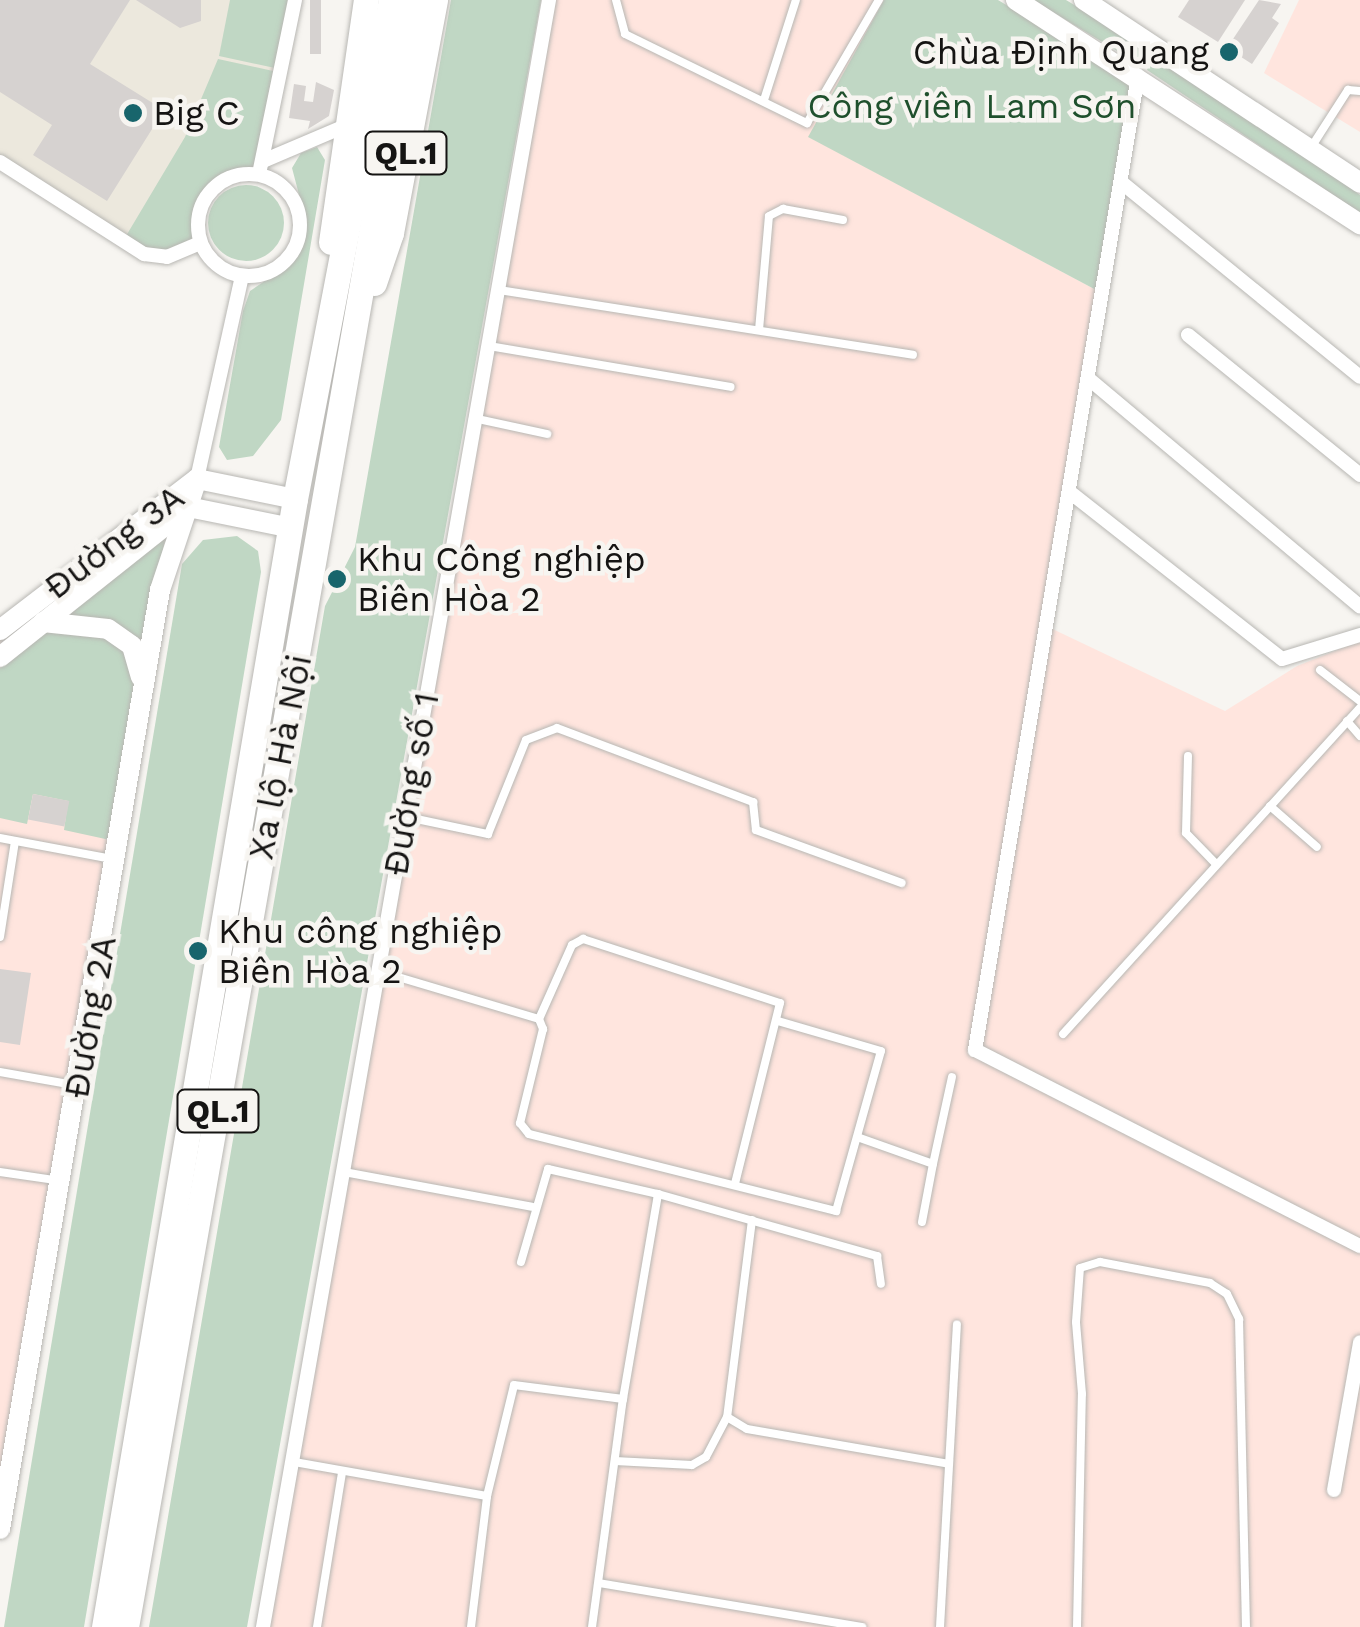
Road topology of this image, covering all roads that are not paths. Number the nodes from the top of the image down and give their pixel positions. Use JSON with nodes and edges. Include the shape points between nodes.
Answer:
{"nodes":[{"id":1,"x":295,"y":0,"type":"edge"},
{"id":2,"x":366,"y":0,"type":"edge"},
{"id":3,"x":390,"y":0,"type":"edge"},
{"id":4,"x":412,"y":0,"type":"edge"},
{"id":5,"x":435,"y":0,"type":"edge"},
{"id":6,"x":549,"y":0,"type":"edge"},
{"id":7,"x":616,"y":0,"type":"edge"},
{"id":8,"x":796,"y":0,"type":"edge"},
{"id":9,"x":879,"y":0,"type":"edge"},
{"id":10,"x":1016,"y":0,"type":"edge"},
{"id":11,"x":1084,"y":0,"type":"edge"},
{"id":12,"x":1152,"y":42,"type":"junction"},
{"id":13,"x":1138,"y":75,"type":"junction"},
{"id":14,"x":1360,"y":91,"type":"edge"},
{"id":15,"x":764,"y":100,"type":"junction"},
{"id":16,"x":345,"y":126,"type":"junction"},
{"id":17,"x":1312,"y":146,"type":"junction"},
{"id":18,"x":0,"y":162,"type":"edge"},
{"id":19,"x":261,"y":167,"type":"junction"},
{"id":20,"x":1121,"y":182,"type":"junction"},
{"id":21,"x":1360,"y":183,"type":"edge"},
{"id":22,"x":359,"y":219,"type":"junction"},
{"id":23,"x":843,"y":220,"type":"dead end"},
{"id":24,"x":1360,"y":224,"type":"edge"},
{"id":25,"x":200,"y":243,"type":"junction"},
{"id":26,"x":242,"y":276,"type":"junction"},
{"id":27,"x":494,"y":289,"type":"junction"},
{"id":28,"x":332,"y":300,"type":"junction"},
{"id":29,"x":363,"y":300,"type":"junction"},
{"id":30,"x":760,"y":330,"type":"junction"},
{"id":31,"x":1188,"y":335,"type":"dead end"},
{"id":32,"x":485,"y":345,"type":"junction"},
{"id":33,"x":913,"y":355,"type":"dead end"},
{"id":34,"x":1360,"y":378,"type":"edge"},
{"id":35,"x":1089,"y":379,"type":"junction"},
{"id":36,"x":731,"y":387,"type":"dead end"},
{"id":37,"x":472,"y":418,"type":"junction"},
{"id":38,"x":547,"y":434,"type":"dead end"},
{"id":39,"x":1360,"y":474,"type":"edge"},
{"id":40,"x":197,"y":478,"type":"junction"},
{"id":41,"x":1071,"y":493,"type":"junction"},
{"id":42,"x":295,"y":499,"type":"junction"},
{"id":43,"x":188,"y":507,"type":"junction"},
{"id":44,"x":292,"y":528,"type":"junction"},
{"id":45,"x":1360,"y":606,"type":"edge"},
{"id":46,"x":43,"y":622,"type":"junction"},
{"id":47,"x":0,"y":630,"type":"edge"},
{"id":48,"x":1360,"y":635,"type":"edge"},
{"id":49,"x":0,"y":657,"type":"edge"},
{"id":50,"x":1320,"y":670,"type":"dead end"},
{"id":51,"x":144,"y":699,"type":"junction"},
{"id":52,"x":1360,"y":704,"type":"edge"},
{"id":53,"x":1348,"y":721,"type":"junction"},
{"id":54,"x":1360,"y":736,"type":"edge"},
{"id":55,"x":1188,"y":756,"type":"dead end"},
{"id":56,"x":1270,"y":806,"type":"junction"},
{"id":57,"x":406,"y":817,"type":"junction"},
{"id":58,"x":0,"y":838,"type":"edge"},
{"id":59,"x":14,"y":841,"type":"junction"},
{"id":60,"x":1317,"y":847,"type":"dead end"},
{"id":61,"x":116,"y":860,"type":"junction"},
{"id":62,"x":1216,"y":864,"type":"junction"},
{"id":63,"x":902,"y":883,"type":"dead end"},
{"id":64,"x":0,"y":937,"type":"edge"},
{"id":65,"x":378,"y":971,"type":"junction"},
{"id":66,"x":539,"y":1019,"type":"junction"},
{"id":67,"x":778,"y":1021,"type":"junction"},
{"id":68,"x":1064,"y":1034,"type":"dead end"},
{"id":69,"x":0,"y":1072,"type":"edge"},
{"id":70,"x":952,"y":1077,"type":"dead end"},
{"id":71,"x":78,"y":1086,"type":"junction"},
{"id":72,"x":860,"y":1138,"type":"junction"},
{"id":73,"x":933,"y":1164,"type":"junction"},
{"id":74,"x":0,"y":1172,"type":"edge"},
{"id":75,"x":344,"y":1172,"type":"junction"},
{"id":76,"x":62,"y":1181,"type":"junction"},
{"id":77,"x":736,"y":1183,"type":"junction"},
{"id":78,"x":658,"y":1194,"type":"junction"},
{"id":79,"x":532,"y":1207,"type":"junction"},
{"id":80,"x":752,"y":1220,"type":"junction"},
{"id":81,"x":922,"y":1222,"type":"dead end"},
{"id":82,"x":1360,"y":1246,"type":"edge"},
{"id":83,"x":521,"y":1262,"type":"dead end"},
{"id":84,"x":882,"y":1284,"type":"dead end"},
{"id":85,"x":958,"y":1324,"type":"dead end"},
{"id":86,"x":1360,"y":1342,"type":"edge"},
{"id":87,"x":623,"y":1399,"type":"junction"},
{"id":88,"x":727,"y":1416,"type":"junction"},
{"id":89,"x":615,"y":1461,"type":"junction"},
{"id":90,"x":294,"y":1462,"type":"junction"},
{"id":91,"x":949,"y":1464,"type":"junction"},
{"id":92,"x":342,"y":1472,"type":"junction"},
{"id":93,"x":1334,"y":1490,"type":"dead end"},
{"id":94,"x":487,"y":1496,"type":"junction"},
{"id":95,"x":0,"y":1529,"type":"edge"},
{"id":96,"x":599,"y":1582,"type":"junction"},
{"id":97,"x":104,"y":1627,"type":"edge"},
{"id":98,"x":126,"y":1627,"type":"edge"},
{"id":99,"x":264,"y":1627,"type":"edge"},
{"id":100,"x":317,"y":1627,"type":"edge"},
{"id":101,"x":471,"y":1627,"type":"edge"},
{"id":102,"x":592,"y":1627,"type":"edge"},
{"id":103,"x":862,"y":1627,"type":"edge"},
{"id":104,"x":940,"y":1627,"type":"edge"},
{"id":105,"x":1077,"y":1627,"type":"edge"},
{"id":106,"x":1246,"y":1627,"type":"edge"}],
"edges":[{"from":1,"to":19,"type":"street"},
{"from":2,"to":16,"type":"highway","number":"QL.1"},
{"from":3,"to":22,"type":"highway","number":"QL.1"},
{"from":4,"to":22,"type":"highway","number":"QL.1"},
{"from":5,"to":29,"type":"highway","name":"Xa lộ Hà Nội","number":"QL.1","via":[[391,233],[382,270]]},
{"from":6,"to":27,"type":"street","name":"Đường số 1"},
{"from":7,"to":15,"type":"lane","via":[[625,34]]},
{"from":8,"to":15,"type":"lane"},
{"from":9,"to":15,"type":"lane","via":[[814,118],[798,122]]},
{"from":10,"to":13,"type":"street"},
{"from":11,"to":12,"type":"street"},
{"from":12,"to":13,"type":"street"},
{"from":12,"to":17,"type":"street"},
{"from":13,"to":20,"type":"street"},
{"from":13,"to":24,"type":"street"},
{"from":14,"to":17,"type":"lane","via":[[1348,90]]},
{"from":16,"to":19,"type":"street"},
{"from":16,"to":28,"type":"highway","number":"QL.1","via":[[331,211]]},
{"from":17,"to":21,"type":"street"},
{"from":18,"to":25,"type":"street","via":[[144,254],[167,257]]},
{"from":19,"to":25,"type":"street","via":[[215,186],[198,212]]},
{"from":19,"to":26,"type":"street","via":[[289,192],[301,224],[289,257],[276,269]]},
{"from":20,"to":34,"type":"street"},
{"from":20,"to":35,"type":"street"},
{"from":22,"to":28,"type":"highway","number":"QL.1"},
{"from":22,"to":29,"type":"highway","name":"Xa lộ Hà Nội","number":"QL.1"},
{"from":23,"to":30,"type":"lane","via":[[783,210],[768,216]]},
{"from":25,"to":26,"type":"street","via":[[216,265]]},
{"from":26,"to":40,"type":"street"},
{"from":27,"to":30,"type":"lane"},
{"from":27,"to":32,"type":"street","name":"Đường số 1"},
{"from":28,"to":42,"type":"highway","number":"QL.1"},
{"from":29,"to":98,"type":"highway","name":"Xa lộ Hà Nội","number":"QL.1"},
{"from":30,"to":33,"type":"lane"},
{"from":31,"to":39,"type":"street"},
{"from":32,"to":36,"type":"lane"},
{"from":32,"to":37,"type":"street","name":"Đường số 1"},
{"from":35,"to":41,"type":"street"},
{"from":35,"to":45,"type":"street"},
{"from":37,"to":38,"type":"lane"},
{"from":37,"to":57,"type":"street","name":"Đường số 1"},
{"from":40,"to":42,"type":"street","name":"Đường 3A"},
{"from":40,"to":43,"type":"street","name":"Đường 2A"},
{"from":40,"to":47,"type":"street","name":"Đường 3A"},
{"from":41,"to":48,"type":"street","via":[[1282,659]]},
{"from":41,"to":82,"type":"street","via":[[975,1050]]},
{"from":42,"to":44,"type":"highway","number":"QL.1"},
{"from":43,"to":44,"type":"street","name":"Đường 3A"},
{"from":43,"to":46,"type":"street","name":"Đường 3A"},
{"from":43,"to":51,"type":"street","name":"Đường 2A","via":[[166,563]]},
{"from":44,"to":97,"type":"highway","name":"Xa lộ Hà Nội","number":"QL.1"},
{"from":46,"to":49,"type":"street","name":"Đường 3A"},
{"from":46,"to":51,"type":"street","via":[[86,622],[124,639],[137,656]]},
{"from":50,"to":52,"type":"lane"},
{"from":51,"to":61,"type":"street","name":"Đường 2A"},
{"from":52,"to":53,"type":"lane"},
{"from":53,"to":54,"type":"lane"},
{"from":53,"to":56,"type":"lane"},
{"from":55,"to":62,"type":"lane","via":[[1186,833]]},
{"from":56,"to":60,"type":"lane"},
{"from":56,"to":62,"type":"lane"},
{"from":57,"to":63,"type":"lane","via":[[488,834],[526,740],[556,728],[753,802],[756,830]]},
{"from":57,"to":65,"type":"street","name":"Đường số 1"},
{"from":58,"to":59,"type":"lane"},
{"from":59,"to":61,"type":"lane"},
{"from":59,"to":64,"type":"lane"},
{"from":61,"to":71,"type":"street","name":"Đường 2A"},
{"from":62,"to":68,"type":"lane"},
{"from":65,"to":66,"type":"lane"},
{"from":65,"to":75,"type":"street","name":"Đường số 1"},
{"from":66,"to":67,"type":"lane","via":[[572,944],[583,940],[780,1003]]},
{"from":66,"to":77,"type":"lane","via":[[523,1130]]},
{"from":67,"to":72,"type":"lane","via":[[882,1051]]},
{"from":67,"to":77,"type":"lane"},
{"from":69,"to":71,"type":"lane"},
{"from":70,"to":73,"type":"lane"},
{"from":71,"to":76,"type":"street","name":"Đường 2A"},
{"from":72,"to":73,"type":"lane"},
{"from":72,"to":77,"type":"lane","via":[[836,1210]]},
{"from":73,"to":81,"type":"lane"},
{"from":74,"to":76,"type":"lane"},
{"from":75,"to":79,"type":"lane"},
{"from":75,"to":90,"type":"street","name":"Đường số 1"},
{"from":76,"to":95,"type":"street","name":"Đường 2A"},
{"from":78,"to":79,"type":"lane","via":[[548,1169]]},
{"from":78,"to":80,"type":"lane"},
{"from":78,"to":87,"type":"lane"},
{"from":79,"to":83,"type":"lane"},
{"from":80,"to":84,"type":"lane","via":[[877,1256]]},
{"from":80,"to":88,"type":"lane"},
{"from":85,"to":91,"type":"lane"},
{"from":86,"to":93,"type":"street"},
{"from":87,"to":89,"type":"lane"},
{"from":87,"to":94,"type":"lane","via":[[514,1385]]},
{"from":88,"to":89,"type":"lane","via":[[706,1456],[692,1465]]},
{"from":88,"to":91,"type":"lane","via":[[747,1429]]},
{"from":89,"to":96,"type":"lane"},
{"from":90,"to":92,"type":"lane"},
{"from":90,"to":99,"type":"street","name":"Đường số 1"},
{"from":91,"to":104,"type":"lane"},
{"from":92,"to":94,"type":"lane"},
{"from":92,"to":100,"type":"lane"},
{"from":94,"to":101,"type":"lane"},
{"from":96,"to":102,"type":"lane"},
{"from":96,"to":103,"type":"lane"},
{"from":105,"to":106,"type":"lane","via":[[1082,1394],[1076,1322],[1080,1268],[1100,1262],[1210,1283],[1227,1294],[1239,1318]]}]}
